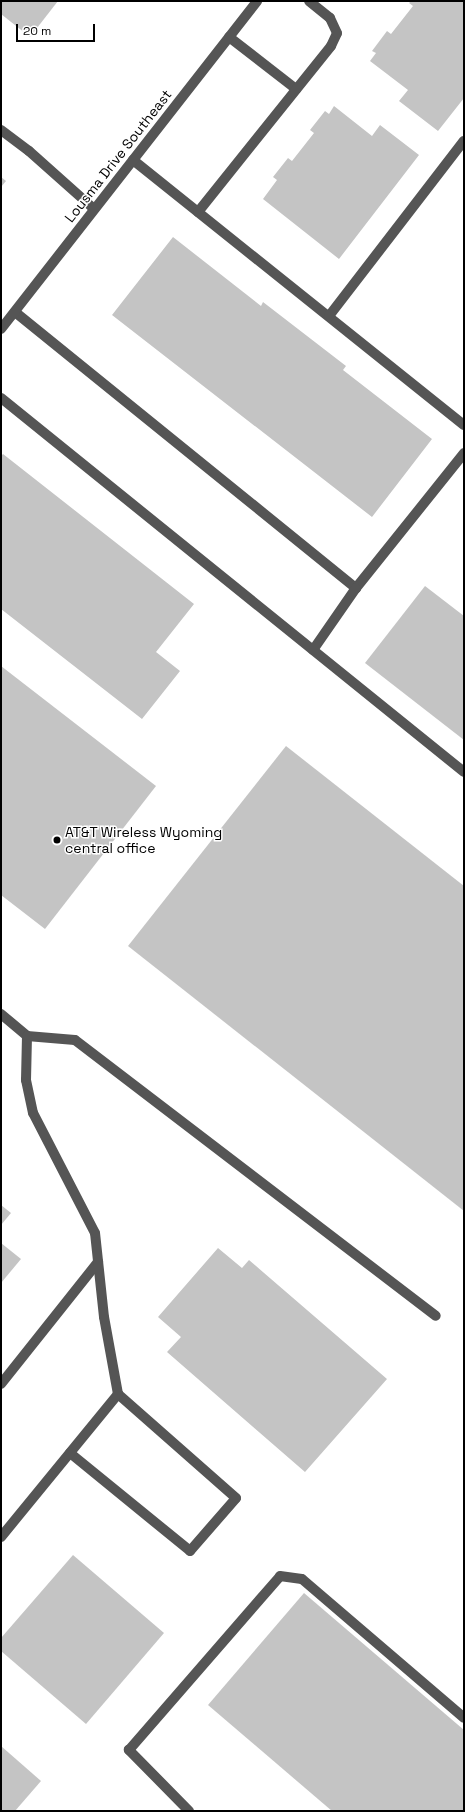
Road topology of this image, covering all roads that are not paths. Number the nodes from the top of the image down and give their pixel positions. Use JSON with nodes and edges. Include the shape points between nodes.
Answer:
{"nodes":[{"id":1,"x":257,"y":1,"type":"edge"},
{"id":2,"x":309,"y":1,"type":"edge"},
{"id":3,"x":230,"y":36,"type":"junction"},
{"id":4,"x":296,"y":89,"type":"junction"},
{"id":5,"x":1,"y":130,"type":"edge"},
{"id":6,"x":464,"y":141,"type":"edge"},
{"id":7,"x":133,"y":160,"type":"junction"},
{"id":8,"x":94,"y":209,"type":"junction"},
{"id":9,"x":198,"y":212,"type":"junction"},
{"id":10,"x":15,"y":312,"type":"junction"},
{"id":11,"x":328,"y":316,"type":"junction"},
{"id":12,"x":1,"y":329,"type":"edge"},
{"id":13,"x":1,"y":398,"type":"edge"},
{"id":14,"x":464,"y":425,"type":"edge"},
{"id":15,"x":464,"y":453,"type":"edge"},
{"id":16,"x":356,"y":588,"type":"junction"},
{"id":17,"x":313,"y":650,"type":"junction"},
{"id":18,"x":464,"y":772,"type":"edge"},
{"id":19,"x":1,"y":1014,"type":"edge"},
{"id":20,"x":27,"y":1036,"type":"junction"},
{"id":21,"x":98,"y":1262,"type":"junction"},
{"id":22,"x":436,"y":1316,"type":"dead end"},
{"id":23,"x":1,"y":1384,"type":"edge"},
{"id":24,"x":118,"y":1394,"type":"junction"},
{"id":25,"x":70,"y":1453,"type":"junction"},
{"id":26,"x":1,"y":1537,"type":"edge"},
{"id":27,"x":464,"y":1718,"type":"edge"},
{"id":28,"x":189,"y":1811,"type":"edge"}],
"edges":[{"from":1,"to":3,"type":"street","name":"Lousma Drive Southeast"},
{"from":2,"to":4,"type":"street","via":[[330,18],[337,33],[331,46]]},
{"from":3,"to":4,"type":"street"},
{"from":3,"to":7,"type":"street","name":"Lousma Drive Southeast"},
{"from":4,"to":9,"type":"street"},
{"from":5,"to":8,"type":"street","via":[[29,151]]},
{"from":6,"to":11,"type":"street"},
{"from":7,"to":8,"type":"street","name":"Lousma Drive Southeast"},
{"from":7,"to":9,"type":"street"},
{"from":8,"to":10,"type":"street","name":"Lousma Drive Southeast"},
{"from":9,"to":11,"type":"street"},
{"from":10,"to":12,"type":"street","name":"Lousma Drive Southeast"},
{"from":10,"to":16,"type":"street"},
{"from":11,"to":14,"type":"street"},
{"from":13,"to":17,"type":"street"},
{"from":15,"to":16,"type":"street"},
{"from":16,"to":17,"type":"street"},
{"from":17,"to":18,"type":"street"},
{"from":19,"to":20,"type":"street"},
{"from":20,"to":21,"type":"street","via":[[26,1080],[33,1113],[95,1233]]},
{"from":20,"to":22,"type":"street","via":[[75,1040]]},
{"from":21,"to":23,"type":"street"},
{"from":21,"to":24,"type":"street","via":[[104,1317]]},
{"from":24,"to":25,"type":"street"},
{"from":24,"to":25,"type":"street","via":[[236,1498],[190,1551]]},
{"from":25,"to":26,"type":"street"},
{"from":27,"to":28,"type":"street","via":[[302,1579],[280,1576],[129,1750]]}]}
